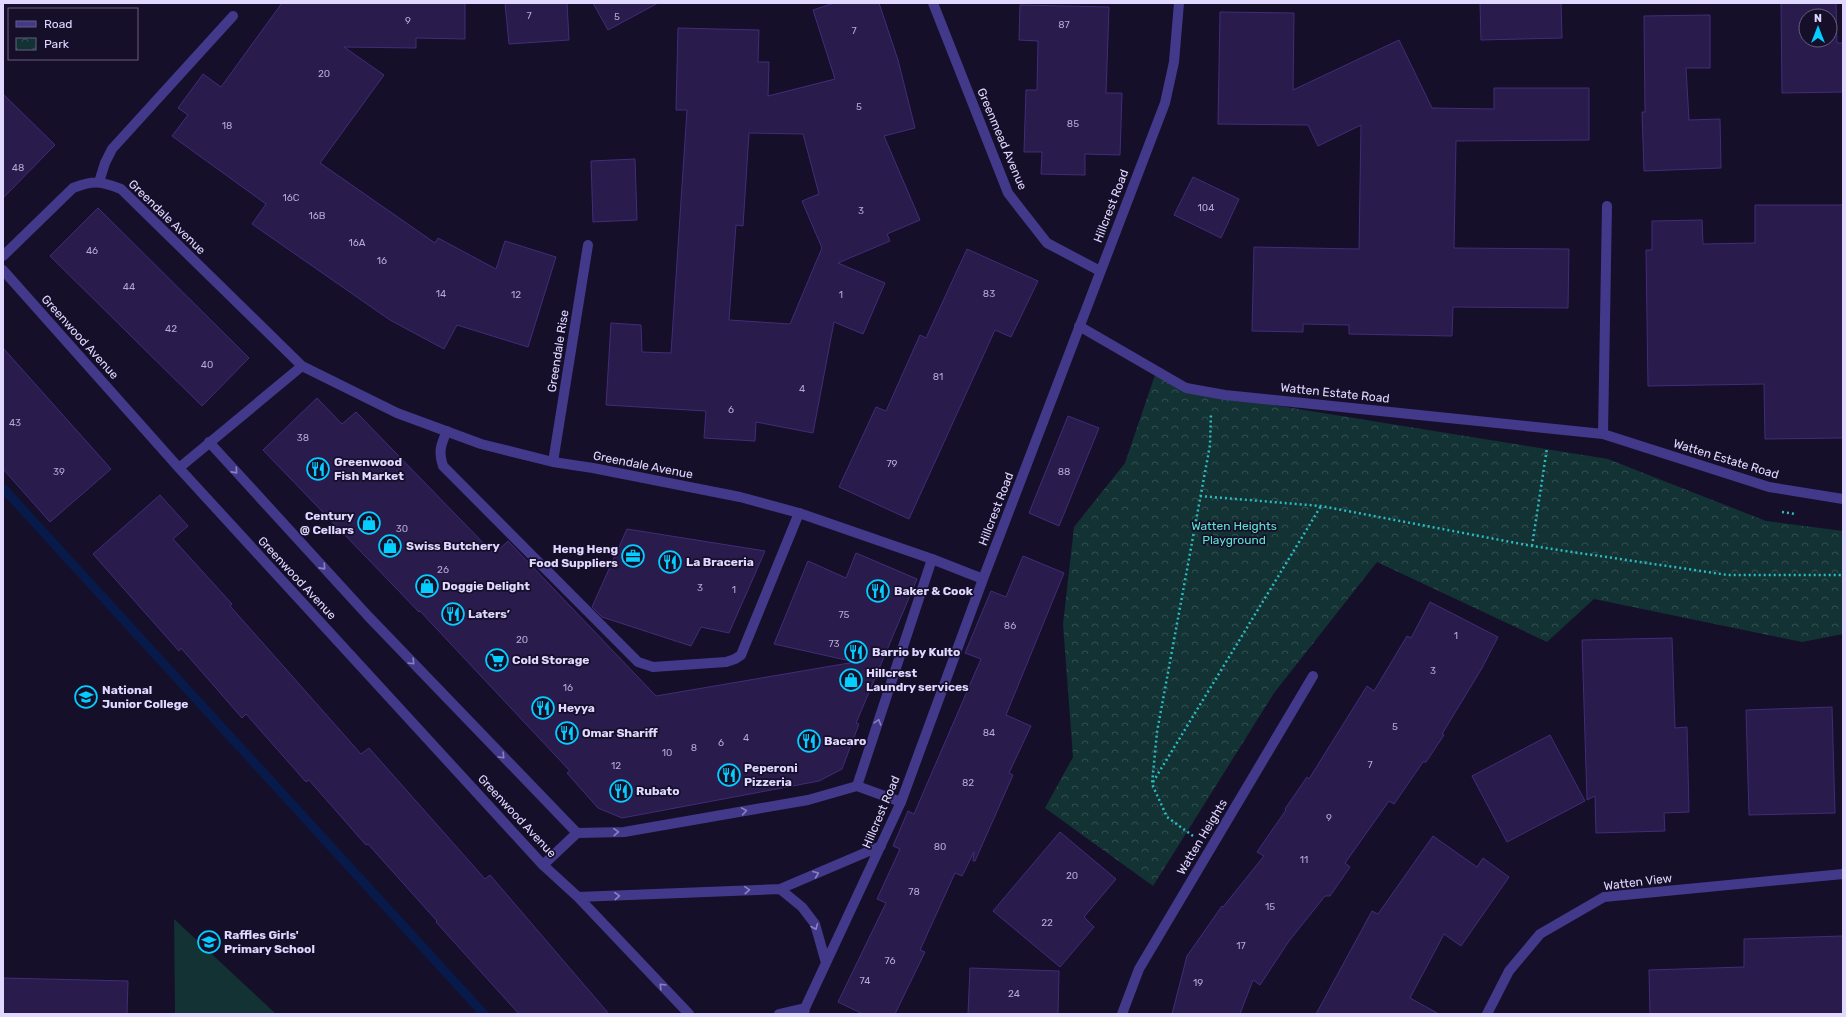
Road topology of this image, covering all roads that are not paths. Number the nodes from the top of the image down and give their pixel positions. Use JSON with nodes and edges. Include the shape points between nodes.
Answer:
{"nodes":[{"id":1,"x":933,"y":3,"type":"edge"},
{"id":2,"x":1179,"y":3,"type":"edge"},
{"id":3,"x":233,"y":16,"type":"dead end"},
{"id":4,"x":99,"y":182,"type":"junction"},
{"id":5,"x":1607,"y":206,"type":"dead end"},
{"id":6,"x":588,"y":245,"type":"dead end"},
{"id":7,"x":3,"y":256,"type":"edge"},
{"id":8,"x":3,"y":270,"type":"edge"},
{"id":9,"x":1100,"y":271,"type":"junction"},
{"id":10,"x":1079,"y":326,"type":"junction"},
{"id":11,"x":302,"y":366,"type":"junction"},
{"id":12,"x":447,"y":431,"type":"junction"},
{"id":13,"x":1603,"y":434,"type":"junction"},
{"id":14,"x":209,"y":442,"type":"junction"},
{"id":15,"x":554,"y":462,"type":"junction"},
{"id":16,"x":179,"y":468,"type":"junction"},
{"id":17,"x":1843,"y":499,"type":"edge"},
{"id":18,"x":800,"y":513,"type":"junction"},
{"id":19,"x":932,"y":559,"type":"junction"},
{"id":20,"x":983,"y":579,"type":"junction"},
{"id":21,"x":1313,"y":676,"type":"dead end"},
{"id":22,"x":857,"y":786,"type":"junction"},
{"id":23,"x":901,"y":802,"type":"junction"},
{"id":24,"x":577,"y":833,"type":"junction"},
{"id":25,"x":881,"y":846,"type":"junction"},
{"id":26,"x":544,"y":865,"type":"junction"},
{"id":27,"x":1843,"y":874,"type":"edge"},
{"id":28,"x":780,"y":889,"type":"junction"},
{"id":29,"x":578,"y":898,"type":"junction"},
{"id":30,"x":826,"y":963,"type":"junction"},
{"id":31,"x":805,"y":1011,"type":"edge"},
{"id":32,"x":689,"y":1014,"type":"edge"},
{"id":33,"x":779,"y":1014,"type":"edge"},
{"id":34,"x":1122,"y":1014,"type":"edge"},
{"id":35,"x":1487,"y":1014,"type":"edge"}],
"edges":[{"from":1,"to":9,"type":"street","name":"Greenmead Avenue","via":[[1008,193],[1047,244]]},
{"from":2,"to":9,"type":"street","name":"Hillcrest Road","via":[[1174,62],[1165,103]]},
{"from":3,"to":4,"type":"street","via":[[112,149]]},
{"from":4,"to":7,"type":"street","name":"Greendale Avenue","via":[[86,182],[73,188]]},
{"from":4,"to":11,"type":"street","name":"Greendale Avenue","via":[[121,189]]},
{"from":5,"to":13,"type":"street"},
{"from":6,"to":15,"type":"street","name":"Greendale Rise"},
{"from":8,"to":16,"type":"street","name":"Greenwood Avenue"},
{"from":9,"to":10,"type":"street","name":"Hillcrest Road"},
{"from":10,"to":13,"type":"street","name":"Watten Estate Road","via":[[1186,388],[1225,395]]},
{"from":10,"to":20,"type":"street","name":"Hillcrest Road"},
{"from":11,"to":12,"type":"street","name":"Greendale Avenue","via":[[397,413]]},
{"from":11,"to":14,"type":"street"},
{"from":12,"to":15,"type":"street","name":"Greendale Avenue","via":[[481,444]]},
{"from":12,"to":18,"type":"street","via":[[439,456],[443,466],[638,662],[647,666],[726,662],[741,654]]},
{"from":13,"to":17,"type":"street","name":"Watten Estate Road","via":[[1769,487]]},
{"from":14,"to":16,"type":"street"},
{"from":14,"to":24,"type":"street","one_way":true,"via":[[368,616]]},
{"from":15,"to":18,"type":"street","name":"Greendale Avenue","via":[[732,496]]},
{"from":16,"to":26,"type":"street","name":"Greenwood Avenue"},
{"from":18,"to":19,"type":"street","name":"Greendale Avenue"},
{"from":19,"to":20,"type":"street","name":"Greendale Avenue"},
{"from":22,"to":19,"type":"street","one_way":true},
{"from":20,"to":23,"type":"street","name":"Hillcrest Road"},
{"from":21,"to":34,"type":"street","name":"Watten Heights","via":[[1139,969]]},
{"from":22,"to":23,"type":"street"},
{"from":24,"to":22,"type":"street","one_way":true,"via":[[624,832],[808,800]]},
{"from":23,"to":25,"type":"street","name":"Hillcrest Road"},
{"from":24,"to":26,"type":"street"},
{"from":28,"to":25,"type":"street","one_way":true},
{"from":25,"to":30,"type":"street","name":"Hillcrest Road"},
{"from":26,"to":29,"type":"street","name":"Greenwood Avenue"},
{"from":27,"to":35,"type":"street","name":"Watten View","via":[[1604,898],[1540,934],[1509,971]]},
{"from":29,"to":28,"type":"street","one_way":true},
{"from":28,"to":30,"type":"street","one_way":true,"via":[[802,907],[815,924]]},
{"from":32,"to":29,"type":"street","name":"Greenwood Avenue","one_way":true},
{"from":30,"to":31,"type":"street","name":"Hillcrest Road"},
{"from":31,"to":33,"type":"street"}]}
